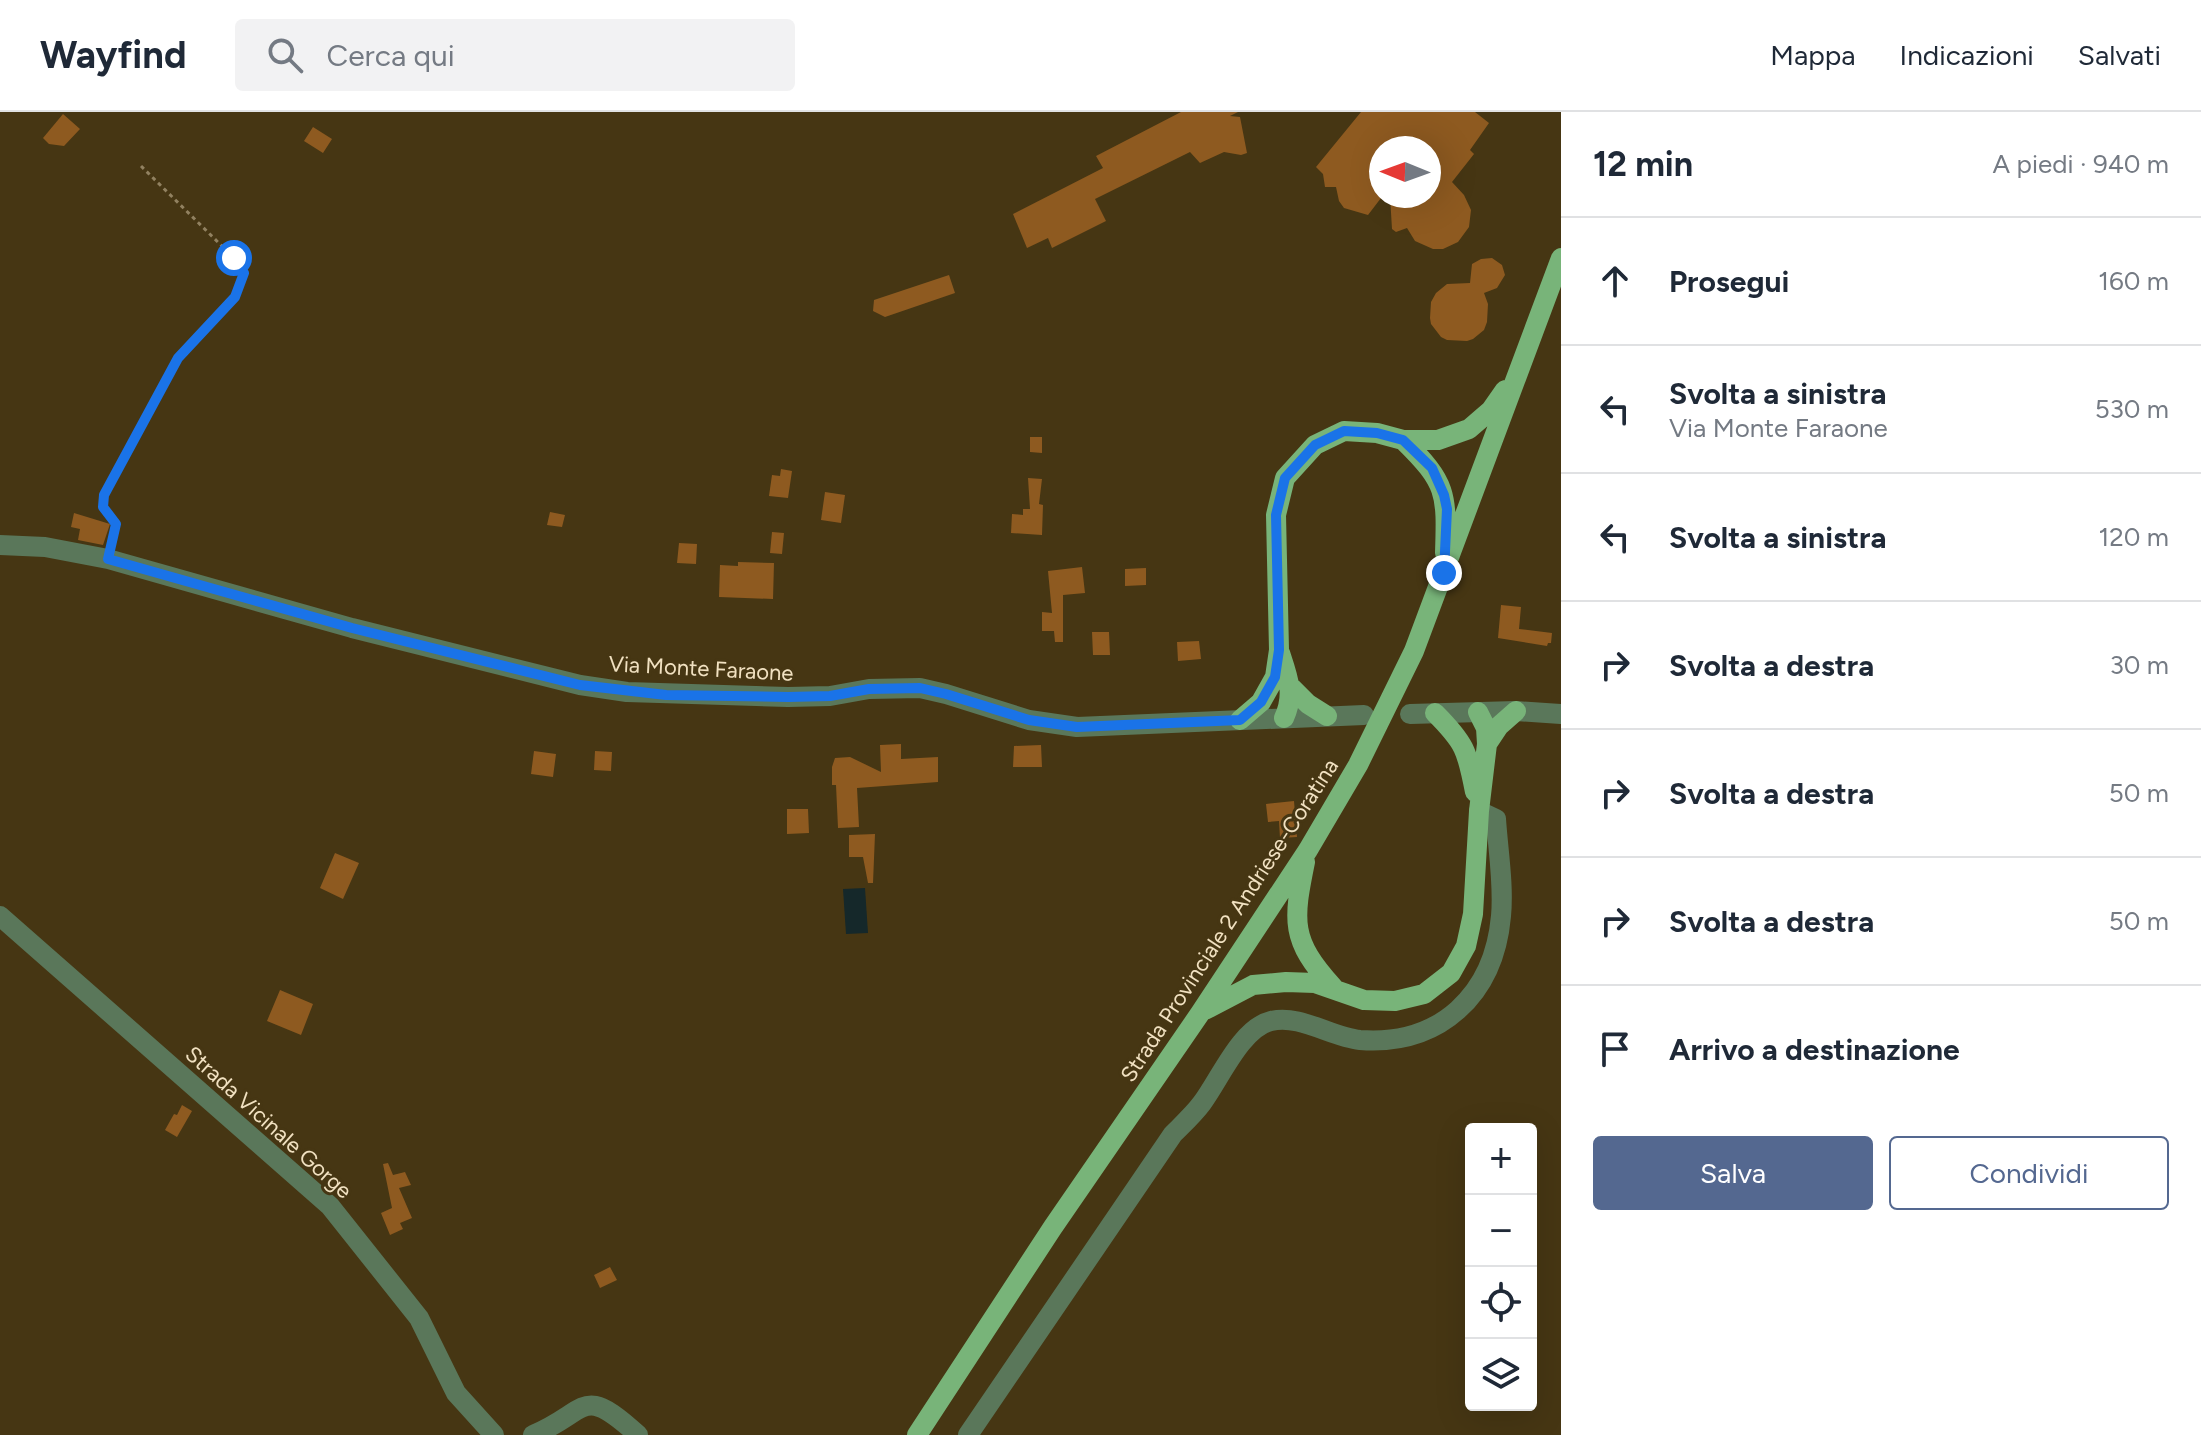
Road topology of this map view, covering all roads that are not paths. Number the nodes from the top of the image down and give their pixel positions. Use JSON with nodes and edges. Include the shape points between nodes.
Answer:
{"nodes":[{"id":1,"x":1561,"y":258,"type":"edge"},
{"id":2,"x":1522,"y":367,"type":"junction"},
{"id":3,"x":1403,"y":440,"type":"junction"},
{"id":4,"x":0,"y":545,"type":"edge"},
{"id":5,"x":1444,"y":573,"type":"junction"},
{"id":6,"x":1283,"y":683,"type":"junction"},
{"id":7,"x":1516,"y":711,"type":"junction"},
{"id":8,"x":1478,"y":712,"type":"junction"},
{"id":9,"x":1435,"y":713,"type":"junction"},
{"id":10,"x":1410,"y":714,"type":"dead end"},
{"id":11,"x":1561,"y":714,"type":"edge"},
{"id":12,"x":1364,"y":715,"type":"dead end"},
{"id":13,"x":1327,"y":716,"type":"junction"},
{"id":14,"x":1284,"y":718,"type":"junction"},
{"id":15,"x":1240,"y":720,"type":"junction"},
{"id":16,"x":1487,"y":744,"type":"junction"},
{"id":17,"x":1468,"y":755,"type":"junction"},
{"id":18,"x":1479,"y":811,"type":"junction"},
{"id":19,"x":1308,"y":850,"type":"junction"},
{"id":20,"x":0,"y":916,"type":"edge"},
{"id":21,"x":1333,"y":987,"type":"junction"},
{"id":22,"x":1201,"y":1012,"type":"junction"},
{"id":23,"x":494,"y":1435,"type":"edge"},
{"id":24,"x":533,"y":1435,"type":"edge"},
{"id":25,"x":638,"y":1435,"type":"edge"},
{"id":26,"x":917,"y":1435,"type":"edge"},
{"id":27,"x":968,"y":1435,"type":"edge"}],
"edges":[{"from":1,"to":2,"type":"main road","name":"Strada Provinciale 2 Andriese-Coratina"},
{"from":2,"to":3,"type":"main road","via":[[1491,410],[1469,429],[1438,440]]},
{"from":2,"to":5,"type":"main road","name":"Strada Provinciale 2 Andriese-Coratina"},
{"from":3,"to":5,"type":"main road","via":[[1432,468],[1444,495]]},
{"from":3,"to":6,"type":"main road","via":[[1344,431],[1315,445],[1285,478],[1276,515]]},
{"from":4,"to":15,"type":"street","name":"Via Monte Faraone","via":[[108,559],[352,628],[627,692],[788,697],[920,688],[1052,725]]},
{"from":5,"to":19,"type":"main road","name":"Strada Provinciale 2 Andriese-Coratina","via":[[1387,708]]},
{"from":6,"to":13,"type":"main road"},
{"from":6,"to":14,"type":"main road","via":[[1290,704]]},
{"from":6,"to":15,"type":"main road"},
{"from":7,"to":8,"type":"street"},
{"from":7,"to":11,"type":"street"},
{"from":7,"to":16,"type":"main road"},
{"from":8,"to":9,"type":"street"},
{"from":8,"to":16,"type":"main road"},
{"from":8,"to":17,"type":"main road"},
{"from":9,"to":10,"type":"street"},
{"from":9,"to":17,"type":"main road"},
{"from":12,"to":13,"type":"street","name":"Via Monte Faraone"},
{"from":13,"to":14,"type":"street","name":"Via Monte Faraone"},
{"from":14,"to":15,"type":"street","name":"Via Monte Faraone"},
{"from":16,"to":18,"type":"main road"},
{"from":17,"to":18,"type":"main road"},
{"from":18,"to":21,"type":"main road","via":[[1473,914],[1466,946],[1451,973],[1424,994],[1395,1001],[1364,1000]]},
{"from":18,"to":27,"type":"street","via":[[1496,819],[1501,915],[1493,959],[1471,1000],[1440,1025],[1400,1038],[1358,1040],[1291,1021],[1272,1021],[1254,1029],[1173,1134]]},
{"from":19,"to":21,"type":"main road","via":[[1296,911],[1299,937],[1312,964]]},
{"from":19,"to":22,"type":"main road","name":"Strada Provinciale 2 Andriese-Coratina"},
{"from":20,"to":23,"type":"street","name":"Strada Vicinale Gorge","via":[[330,1206],[419,1318],[456,1393]]},
{"from":21,"to":22,"type":"main road","via":[[1253,985]]},
{"from":22,"to":26,"type":"main road","name":"Strada Provinciale 2 Andriese-Coratina"},
{"from":24,"to":25,"type":"street","via":[[588,1405],[616,1415]]}]}
